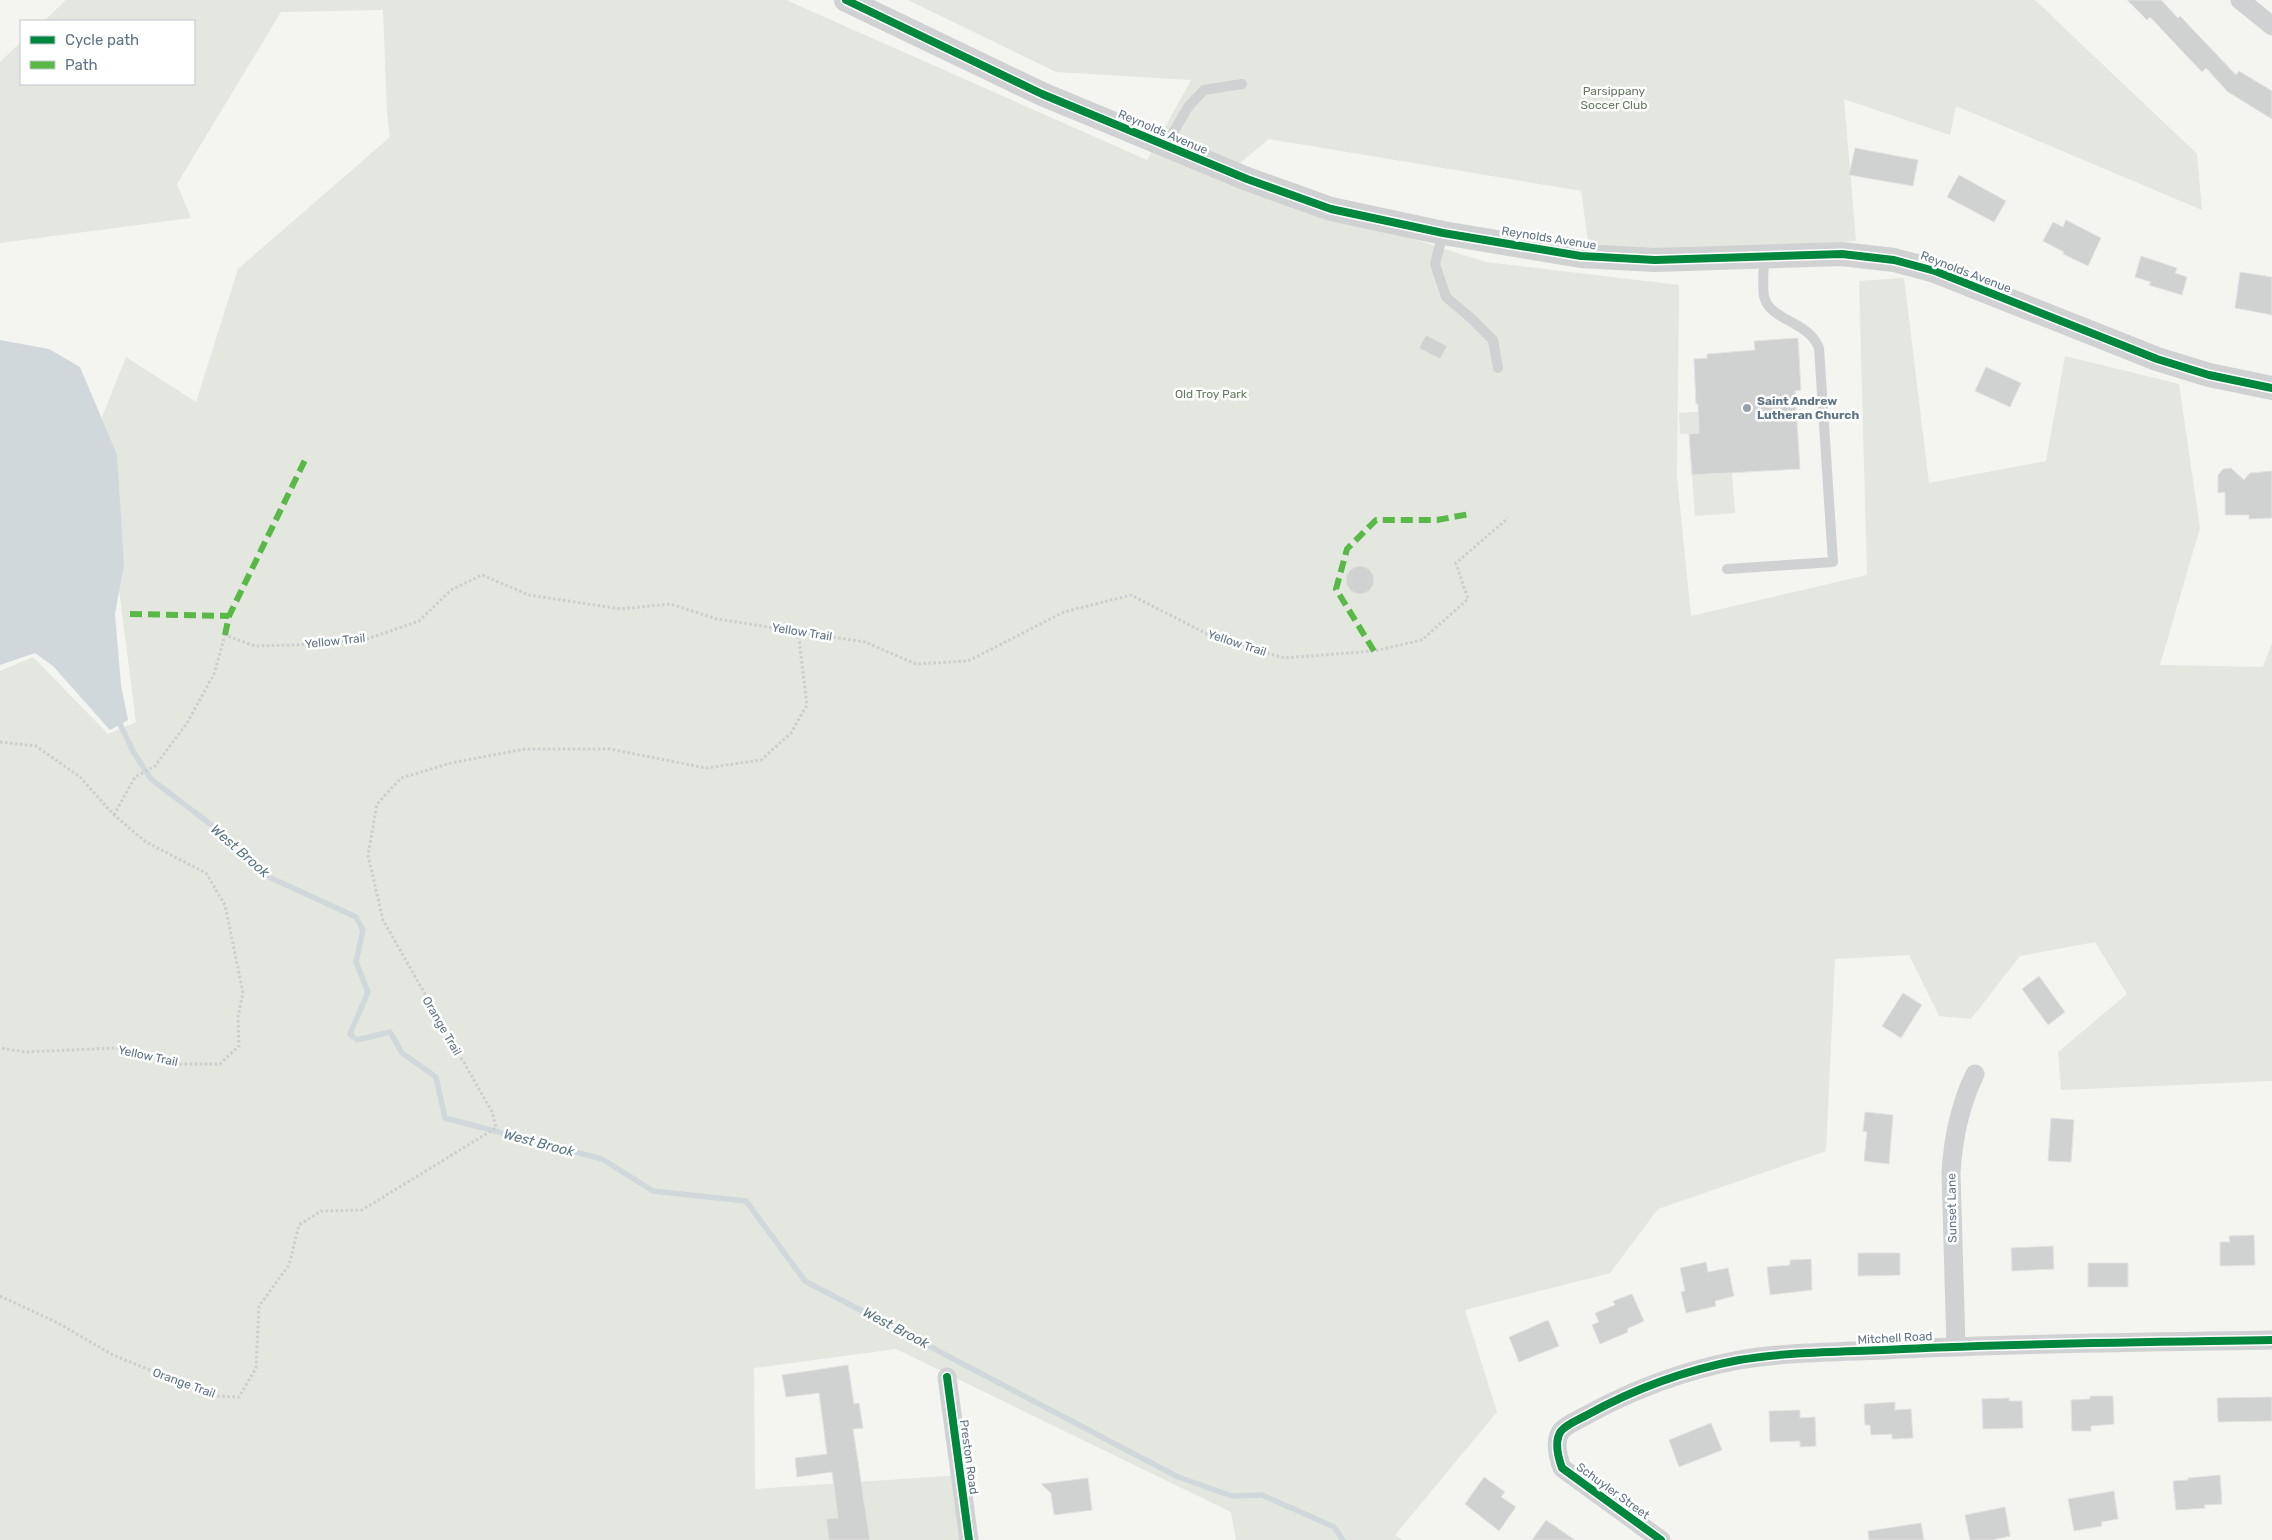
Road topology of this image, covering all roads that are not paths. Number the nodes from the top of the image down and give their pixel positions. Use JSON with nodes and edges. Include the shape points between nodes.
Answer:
{"nodes":[{"id":1,"x":846,"y":0,"type":"edge"},
{"id":2,"x":2240,"y":0,"type":"edge"},
{"id":3,"x":2272,"y":26,"type":"edge"},
{"id":4,"x":1242,"y":84,"type":"dead end"},
{"id":5,"x":1166,"y":145,"type":"junction"},
{"id":6,"x":1443,"y":233,"type":"junction"},
{"id":7,"x":1764,"y":255,"type":"junction"},
{"id":8,"x":1498,"y":368,"type":"dead end"},
{"id":9,"x":2272,"y":388,"type":"edge"},
{"id":10,"x":1727,"y":569,"type":"dead end"},
{"id":11,"x":1976,"y":1074,"type":"dead end"},
{"id":12,"x":2272,"y":1340,"type":"edge"},
{"id":13,"x":1956,"y":1347,"type":"junction"},
{"id":14,"x":947,"y":1377,"type":"dead end"},
{"id":15,"x":1558,"y":1457,"type":"joint"},
{"id":16,"x":969,"y":1540,"type":"edge"},
{"id":17,"x":1661,"y":1540,"type":"edge"}],
"edges":[{"from":1,"to":5,"type":"street","name":"Reynolds Avenue","via":[[1042,94]]},
{"from":2,"to":3,"type":"street"},
{"from":4,"to":5,"type":"lane","via":[[1204,90],[1188,108]]},
{"from":5,"to":6,"type":"street","name":"Reynolds Avenue","via":[[1246,179],[1331,209]]},
{"from":6,"to":7,"type":"street","name":"Reynolds Avenue","via":[[1581,256],[1655,260]]},
{"from":6,"to":8,"type":"lane","via":[[1435,264],[1446,297],[1492,340]]},
{"from":7,"to":9,"type":"street","name":"Reynolds Avenue","via":[[1842,254],[1915,264],[2156,359],[2209,375]]},
{"from":7,"to":10,"type":"lane","via":[[1766,302],[1777,314],[1810,333],[1819,348],[1833,562]]},
{"from":11,"to":13,"type":"street","name":"Sunset Lane","via":[[1958,1121],[1951,1172]]},
{"from":12,"to":13,"type":"street","name":"Mitchell Road"},
{"from":13,"to":15,"type":"street","name":"Mitchell Road","via":[[1778,1355],[1738,1360],[1683,1374],[1615,1400],[1571,1424],[1561,1431],[1557,1443]]},
{"from":14,"to":16,"type":"street","name":"Preston Road"},
{"from":15,"to":17,"type":"street","name":"Schuyler Street","via":[[1562,1468]]}]}
